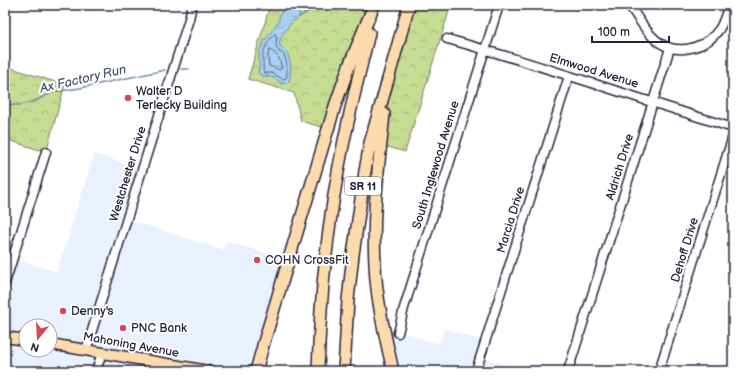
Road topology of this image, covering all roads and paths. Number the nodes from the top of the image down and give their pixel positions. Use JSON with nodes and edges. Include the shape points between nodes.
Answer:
{"nodes":[{"id":1,"x":192,"y":5,"type":"edge"},
{"id":2,"x":375,"y":5,"type":"edge"},
{"id":3,"x":409,"y":5,"type":"edge"},
{"id":4,"x":499,"y":5,"type":"edge"},
{"id":5,"x":630,"y":5,"type":"edge"},
{"id":6,"x":728,"y":5,"type":"edge"},
{"id":7,"x":447,"y":39,"type":"dead end"},
{"id":8,"x":670,"y":48,"type":"junction"},
{"id":9,"x":485,"y":50,"type":"junction"},
{"id":10,"x":569,"y":76,"type":"junction"},
{"id":11,"x":387,"y":83,"type":"junction"},
{"id":12,"x":652,"y":102,"type":"junction"},
{"id":13,"x":733,"y":128,"type":"edge"},
{"id":14,"x":733,"y":136,"type":"edge"},
{"id":15,"x":46,"y":152,"type":"dead end"},
{"id":16,"x":5,"y":282,"type":"edge"},
{"id":17,"x":398,"y":333,"type":"dead end"},
{"id":18,"x":5,"y":337,"type":"edge"},
{"id":19,"x":18,"y":339,"type":"edge"},
{"id":20,"x":58,"y":345,"type":"edge"},
{"id":21,"x":86,"y":350,"type":"junction"},
{"id":22,"x":102,"y":353,"type":"junction"},
{"id":23,"x":186,"y":369,"type":"edge"},
{"id":24,"x":96,"y":371,"type":"edge"},
{"id":25,"x":208,"y":371,"type":"edge"},
{"id":26,"x":256,"y":371,"type":"edge"},
{"id":27,"x":318,"y":371,"type":"edge"},
{"id":28,"x":344,"y":371,"type":"edge"},
{"id":29,"x":393,"y":371,"type":"edge"},
{"id":30,"x":476,"y":371,"type":"edge"},
{"id":31,"x":568,"y":371,"type":"edge"},
{"id":32,"x":659,"y":371,"type":"edge"}],
"edges":[{"from":1,"to":21,"type":"street","name":"Westchester Drive"},
{"from":2,"to":26,"type":"highway","via":[[335,106]]},
{"from":2,"to":27,"type":"highway","number":"SR 11","via":[[348,121],[330,223],[320,319]]},
{"from":3,"to":11,"type":"highway","number":"SR 11"},
{"from":4,"to":9,"type":"street","name":"South Inglewood Avenue"},
{"from":5,"to":8,"type":"street","via":[[650,34]]},
{"from":6,"to":8,"type":"street","via":[[720,28],[706,42],[692,48]]},
{"from":7,"to":9,"type":"street","name":"Elmwood Avenue"},
{"from":8,"to":12,"type":"street","name":"Aldrich Drive"},
{"from":9,"to":10,"type":"street","name":"Elmwood Avenue"},
{"from":9,"to":17,"type":"street","name":"South Inglewood Avenue"},
{"from":10,"to":12,"type":"street","name":"Elmwood Avenue"},
{"from":10,"to":30,"type":"street","name":"Marcia Drive"},
{"from":11,"to":28,"type":"highway","number":"SR 11","via":[[370,143],[360,200],[348,300]]},
{"from":11,"to":29,"type":"highway","via":[[376,192],[374,249],[379,304]]},
{"from":12,"to":13,"type":"street","name":"Elmwood Avenue"},
{"from":12,"to":31,"type":"street","name":"Aldrich Drive"},
{"from":14,"to":32,"type":"street","name":"Dehoff Drive"},
{"from":15,"to":16,"type":"street"},
{"from":18,"to":19,"type":"main road"},
{"from":20,"to":21,"type":"main road","name":"Mahoning Avenue"},
{"from":21,"to":22,"type":"main road","name":"Mahoning Avenue"},
{"from":22,"to":23,"type":"main road","name":"Mahoning Avenue"},
{"from":22,"to":24,"type":"street"},
{"from":23,"to":25,"type":"main road","name":"Mahoning Avenue"}]}
